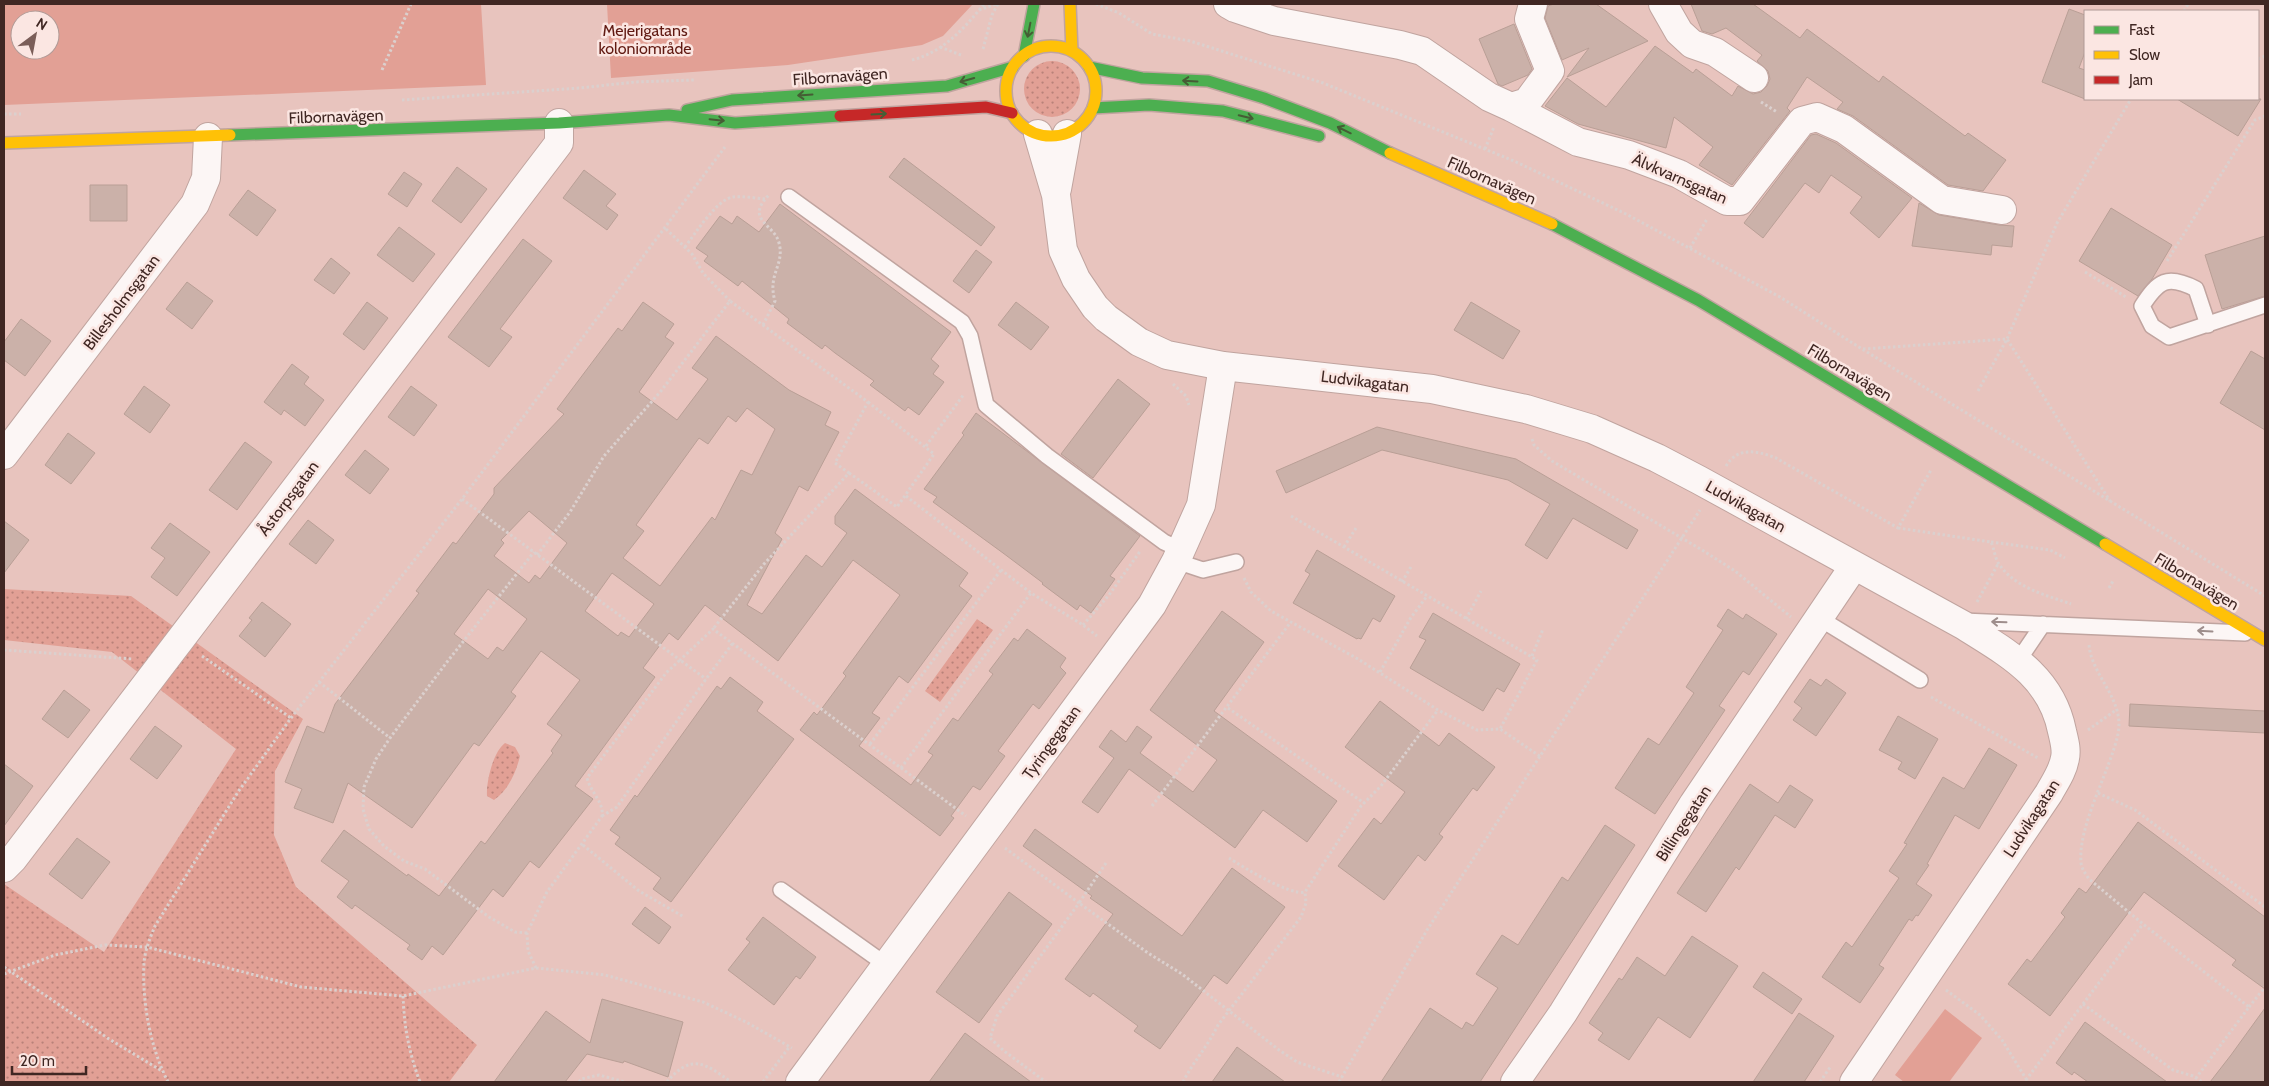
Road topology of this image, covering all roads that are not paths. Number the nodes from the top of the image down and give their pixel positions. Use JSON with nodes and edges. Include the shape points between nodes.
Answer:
{"nodes":[{"id":1,"x":1034,"y":4,"type":"edge"},
{"id":2,"x":1070,"y":4,"type":"edge"},
{"id":3,"x":1228,"y":4,"type":"edge"},
{"id":4,"x":1533,"y":4,"type":"edge"},
{"id":5,"x":1663,"y":4,"type":"edge"},
{"id":6,"x":1072,"y":51,"type":"junction"},
{"id":7,"x":1024,"y":56,"type":"junction"},
{"id":8,"x":1013,"y":67,"type":"junction"},
{"id":9,"x":1089,"y":67,"type":"junction"},
{"id":10,"x":1754,"y":78,"type":"dead end"},
{"id":11,"x":1511,"y":107,"type":"junction"},
{"id":12,"x":1093,"y":108,"type":"junction"},
{"id":13,"x":1012,"y":113,"type":"junction"},
{"id":14,"x":669,"y":115,"type":"junction"},
{"id":15,"x":560,"y":123,"type":"junction"},
{"id":16,"x":1038,"y":134,"type":"junction"},
{"id":17,"x":1067,"y":134,"type":"junction"},
{"id":18,"x":208,"y":137,"type":"junction"},
{"id":19,"x":4,"y":143,"type":"edge"},
{"id":20,"x":1404,"y":159,"type":"junction"},
{"id":21,"x":1056,"y":195,"type":"junction"},
{"id":22,"x":788,"y":197,"type":"dead end"},
{"id":23,"x":2002,"y":210,"type":"dead end"},
{"id":24,"x":2265,"y":305,"type":"edge"},
{"id":25,"x":2208,"y":325,"type":"junction"},
{"id":26,"x":1222,"y":366,"type":"junction"},
{"id":27,"x":4,"y":455,"type":"edge"},
{"id":28,"x":1178,"y":556,"type":"junction"},
{"id":29,"x":1236,"y":562,"type":"road end"},
{"id":30,"x":1854,"y":566,"type":"junction"},
{"id":31,"x":1955,"y":620,"type":"junction"},
{"id":32,"x":1814,"y":624,"type":"junction"},
{"id":33,"x":2043,"y":624,"type":"junction"},
{"id":34,"x":2260,"y":637,"type":"edge"},
{"id":35,"x":2018,"y":661,"type":"junction"},
{"id":36,"x":1920,"y":680,"type":"road end"},
{"id":37,"x":4,"y":868,"type":"edge"},
{"id":38,"x":781,"y":890,"type":"dead end"},
{"id":39,"x":885,"y":964,"type":"junction"},
{"id":40,"x":806,"y":1073,"type":"edge"},
{"id":41,"x":1515,"y":1082,"type":"edge"},
{"id":42,"x":1854,"y":1082,"type":"edge"}],
"edges":[{"from":1,"to":7,"type":"street","one_way":true},
{"from":2,"to":6,"type":"street"},
{"from":3,"to":11,"type":"street","name":"Älvkvarnsgatan","via":[[1274,20],[1400,44],[1422,52],[1489,97]]},
{"from":4,"to":11,"type":"street","via":[[1529,20],[1550,71],[1527,102]]},
{"from":5,"to":10,"type":"street","via":[[1679,32],[1692,44],[1715,52]]},
{"from":6,"to":7,"type":"street","via":[[1047,46]]},
{"from":6,"to":9,"type":"street"},
{"from":7,"to":8,"type":"street"},
{"from":8,"to":13,"type":"street","via":[[1006,90]]},
{"from":8,"to":14,"type":"street","name":"Filbornavägen","one_way":true,"via":[[947,86],[732,100]]},
{"from":9,"to":12,"type":"street","via":[[1095,80]]},
{"from":20,"to":9,"type":"street","name":"Filbornavägen","one_way":true,"via":[[1330,123],[1236,90],[1208,82],[1142,78]]},
{"from":11,"to":23,"type":"street","name":"Älvkvarnsgatan","via":[[1578,142],[1629,155],[1679,174],[1726,201],[1740,201],[1802,121],[1817,117],[1844,129],[1942,200]]},
{"from":12,"to":17,"type":"street","via":[[1078,128]]},
{"from":12,"to":20,"type":"street","name":"Filbornavägen","one_way":true,"via":[[1149,105],[1223,111]]},
{"from":14,"to":13,"type":"street","name":"Filbornavägen","one_way":true,"via":[[735,122],[986,108]]},
{"from":13,"to":16,"type":"street","via":[[1027,129]]},
{"from":14,"to":15,"type":"street","name":"Filbornavägen"},
{"from":15,"to":18,"type":"street","name":"Filbornavägen"},
{"from":15,"to":37,"type":"street","name":"Åstorpsgatan","via":[[558,142]]},
{"from":16,"to":17,"type":"street"},
{"from":16,"to":21,"type":"street","name":"Ludvikagatan"},
{"from":17,"to":21,"type":"street","name":"Ludvikagatan"},
{"from":18,"to":19,"type":"street","name":"Filbornavägen"},
{"from":18,"to":27,"type":"street","name":"Billesholmsgatan","via":[[206,178],[196,204]]},
{"from":20,"to":34,"type":"street","name":"Filbornavägen","via":[[1533,215],[1698,300]]},
{"from":21,"to":26,"type":"street","name":"Ludvikagatan","via":[[1063,250],[1076,279],[1095,307],[1120,329],[1152,349]]},
{"from":22,"to":28,"type":"lane","via":[[962,322],[970,336],[986,405]]},
{"from":24,"to":25,"type":"lane"},
{"from":25,"to":25,"type":"lane","via":[[2196,290],[2181,282],[2167,280],[2154,288],[2142,306],[2152,326],[2169,337]]},
{"from":26,"to":28,"type":"street","name":"Tyringegatan","via":[[1201,505]]},
{"from":26,"to":30,"type":"street","name":"Ludvikagatan","via":[[1432,390],[1526,409],[1592,429],[1657,458]]},
{"from":28,"to":29,"type":"lane","via":[[1203,570]]},
{"from":28,"to":39,"type":"street","name":"Tyringegatan","via":[[1152,605],[976,825]]},
{"from":30,"to":31,"type":"street","name":"Ludvikagatan"},
{"from":30,"to":32,"type":"street","name":"Billingegatan"},
{"from":33,"to":31,"type":"lane","one_way":true},
{"from":31,"to":35,"type":"street","name":"Ludvikagatan"},
{"from":32,"to":36,"type":"lane"},
{"from":32,"to":41,"type":"street","name":"Billingegatan","via":[[1694,803],[1563,1013]]},
{"from":34,"to":33,"type":"lane","one_way":true},
{"from":33,"to":35,"type":"lane"},
{"from":35,"to":42,"type":"street","name":"Ludvikagatan","via":[[2036,676],[2059,716],[2065,744],[2061,772],[1928,976]]},
{"from":38,"to":39,"type":"lane"},
{"from":39,"to":40,"type":"street","name":"Tyringegatan"}]}
